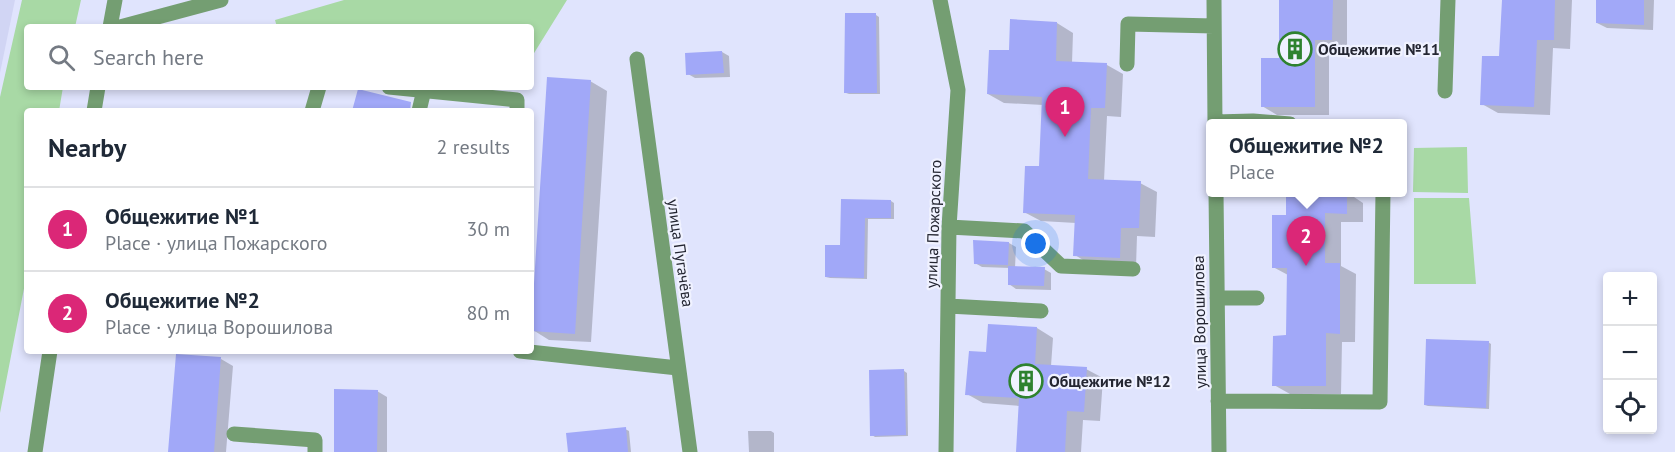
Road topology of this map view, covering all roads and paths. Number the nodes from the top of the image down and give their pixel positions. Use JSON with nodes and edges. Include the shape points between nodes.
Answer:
{"nodes":[{"id":1,"x":115,"y":0,"type":"edge"},
{"id":2,"x":221,"y":0,"type":"edge"},
{"id":3,"x":940,"y":0,"type":"edge"},
{"id":4,"x":1214,"y":0,"type":"edge"},
{"id":5,"x":1448,"y":0,"type":"edge"},
{"id":6,"x":186,"y":9,"type":"junction"},
{"id":7,"x":111,"y":24,"type":"edge"},
{"id":8,"x":131,"y":24,"type":"edge"},
{"id":9,"x":159,"y":24,"type":"edge"},
{"id":10,"x":1214,"y":26,"type":"junction"},
{"id":11,"x":637,"y":59,"type":"dead end"},
{"id":12,"x":1127,"y":64,"type":"dead end"},
{"id":13,"x":97,"y":90,"type":"edge"},
{"id":14,"x":105,"y":90,"type":"edge"},
{"id":15,"x":318,"y":90,"type":"edge"},
{"id":16,"x":424,"y":90,"type":"joint"},
{"id":17,"x":1445,"y":91,"type":"dead end"},
{"id":18,"x":94,"y":108,"type":"edge"},
{"id":19,"x":95,"y":108,"type":"edge"},
{"id":20,"x":313,"y":108,"type":"edge"},
{"id":21,"x":420,"y":108,"type":"edge"},
{"id":22,"x":517,"y":108,"type":"edge"},
{"id":23,"x":1215,"y":119,"type":"edge"},
{"id":24,"x":1216,"y":197,"type":"edge"},
{"id":25,"x":1383,"y":197,"type":"edge"},
{"id":26,"x":949,"y":226,"type":"junction"},
{"id":27,"x":1133,"y":269,"type":"dead end"},
{"id":28,"x":1217,"y":298,"type":"junction"},
{"id":29,"x":1257,"y":298,"type":"dead end"},
{"id":30,"x":948,"y":306,"type":"junction"},
{"id":31,"x":1041,"y":310,"type":"dead end"},
{"id":32,"x":534,"y":353,"type":"edge"},
{"id":33,"x":50,"y":354,"type":"edge"},
{"id":34,"x":678,"y":368,"type":"junction"},
{"id":35,"x":1218,"y":401,"type":"junction"},
{"id":36,"x":234,"y":434,"type":"dead end"},
{"id":37,"x":37,"y":447,"type":"edge"},
{"id":38,"x":315,"y":452,"type":"edge"},
{"id":39,"x":690,"y":452,"type":"edge"},
{"id":40,"x":946,"y":452,"type":"edge"},
{"id":41,"x":1219,"y":452,"type":"edge"}],
"edges":[{"from":1,"to":7,"type":"street"},
{"from":2,"to":6,"type":"street"},
{"from":3,"to":26,"type":"street","name":"улица Пожарского","via":[[957,90]]},
{"from":4,"to":10,"type":"street"},
{"from":5,"to":17,"type":"street"},
{"from":6,"to":8,"type":"street"},
{"from":6,"to":9,"type":"street"},
{"from":10,"to":12,"type":"street","via":[[1128,24]]},
{"from":10,"to":23,"type":"street"},
{"from":11,"to":34,"type":"street","name":"улица Пугачёва"},
{"from":13,"to":18,"type":"street"},
{"from":14,"to":19,"type":"street"},
{"from":15,"to":20,"type":"street"},
{"from":16,"to":21,"type":"street"},
{"from":16,"to":22,"type":"street","via":[[517,100]]},
{"from":24,"to":28,"type":"street","name":"улица Ворошилова"},
{"from":25,"to":35,"type":"street","via":[[1380,402]]},
{"from":26,"to":27,"type":"street","via":[[1024,231],[1061,266]]},
{"from":26,"to":30,"type":"street","name":"улица Пожарского"},
{"from":28,"to":29,"type":"street"},
{"from":28,"to":35,"type":"street","name":"улица Ворошилова"},
{"from":30,"to":31,"type":"street"},
{"from":30,"to":40,"type":"street","name":"улица Пожарского"},
{"from":32,"to":34,"type":"street"},
{"from":33,"to":37,"type":"street"},
{"from":34,"to":39,"type":"street","name":"улица Пугачёва"},
{"from":35,"to":41,"type":"street","name":"улица Ворошилова"},
{"from":36,"to":38,"type":"street","via":[[315,440]]}]}
